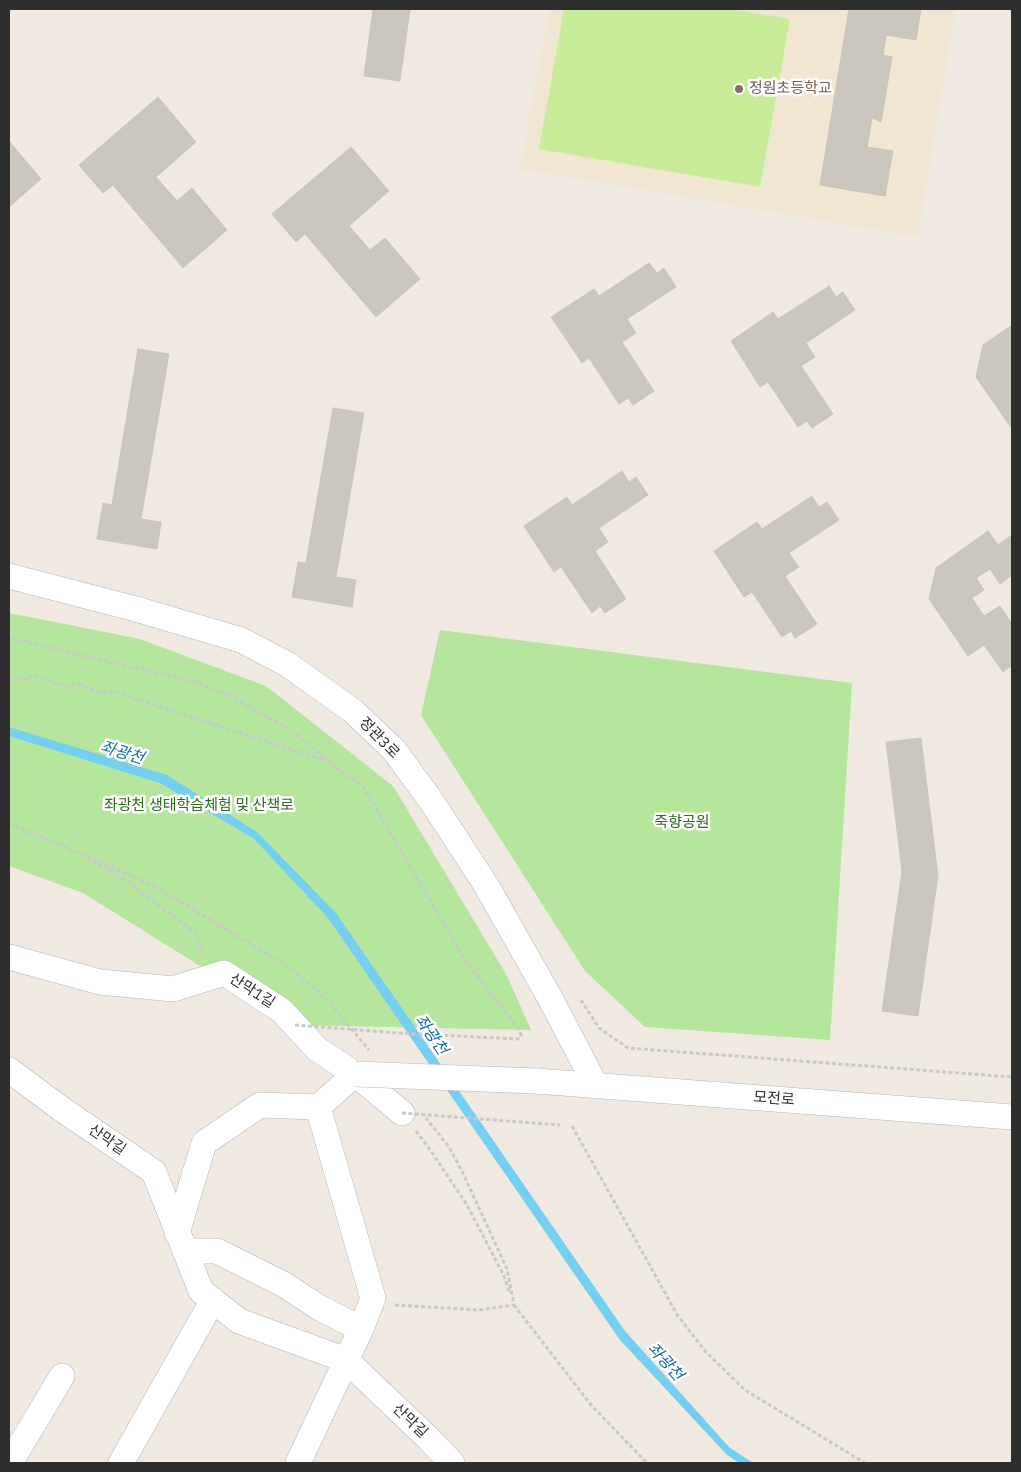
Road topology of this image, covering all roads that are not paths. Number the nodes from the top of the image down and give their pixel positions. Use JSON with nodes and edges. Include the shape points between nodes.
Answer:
{"nodes":[{"id":1,"x":9,"y":576,"type":"edge"},
{"id":2,"x":9,"y":956,"type":"edge"},
{"id":3,"x":9,"y":1070,"type":"edge"},
{"id":4,"x":355,"y":1074,"type":"junction"},
{"id":5,"x":596,"y":1086,"type":"junction"},
{"id":6,"x":318,"y":1108,"type":"junction"},
{"id":7,"x":1012,"y":1117,"type":"edge"},
{"id":8,"x":408,"y":1121,"type":"road end"},
{"id":9,"x":181,"y":1242,"type":"junction"},
{"id":10,"x":214,"y":1300,"type":"junction"},
{"id":11,"x":361,"y":1329,"type":"junction"},
{"id":12,"x":346,"y":1360,"type":"junction"},
{"id":13,"x":62,"y":1376,"type":"dead end"},
{"id":14,"x":10,"y":1463,"type":"edge"},
{"id":15,"x":121,"y":1463,"type":"edge"},
{"id":16,"x":298,"y":1463,"type":"edge"},
{"id":17,"x":452,"y":1463,"type":"edge"}],
"edges":[{"from":1,"to":5,"type":"street","name":"정관3로","via":[[241,640],[287,664],[353,711],[394,750],[486,885]]},
{"from":2,"to":4,"type":"street","name":"산막1길","via":[[100,982],[173,989],[224,973],[282,1011],[316,1049]]},
{"from":3,"to":9,"type":"street","name":"산막길","via":[[154,1172]]},
{"from":4,"to":5,"type":"street","name":"모전로","bridge":true},
{"from":4,"to":6,"type":"street"},
{"from":4,"to":8,"type":"street","name":"산막1길"},
{"from":5,"to":7,"type":"street","name":"모전로"},
{"from":6,"to":9,"type":"street","via":[[260,1105],[204,1143]]},
{"from":6,"to":11,"type":"street","via":[[373,1298]]},
{"from":9,"to":10,"type":"street","name":"산막길","via":[[202,1291]]},
{"from":9,"to":11,"type":"street","via":[[217,1251]]},
{"from":10,"to":12,"type":"street","name":"산막길","via":[[239,1321]]},
{"from":10,"to":15,"type":"street"},
{"from":11,"to":12,"type":"street"},
{"from":12,"to":16,"type":"street"},
{"from":12,"to":17,"type":"street","name":"산막길"},
{"from":13,"to":14,"type":"street"}]}
